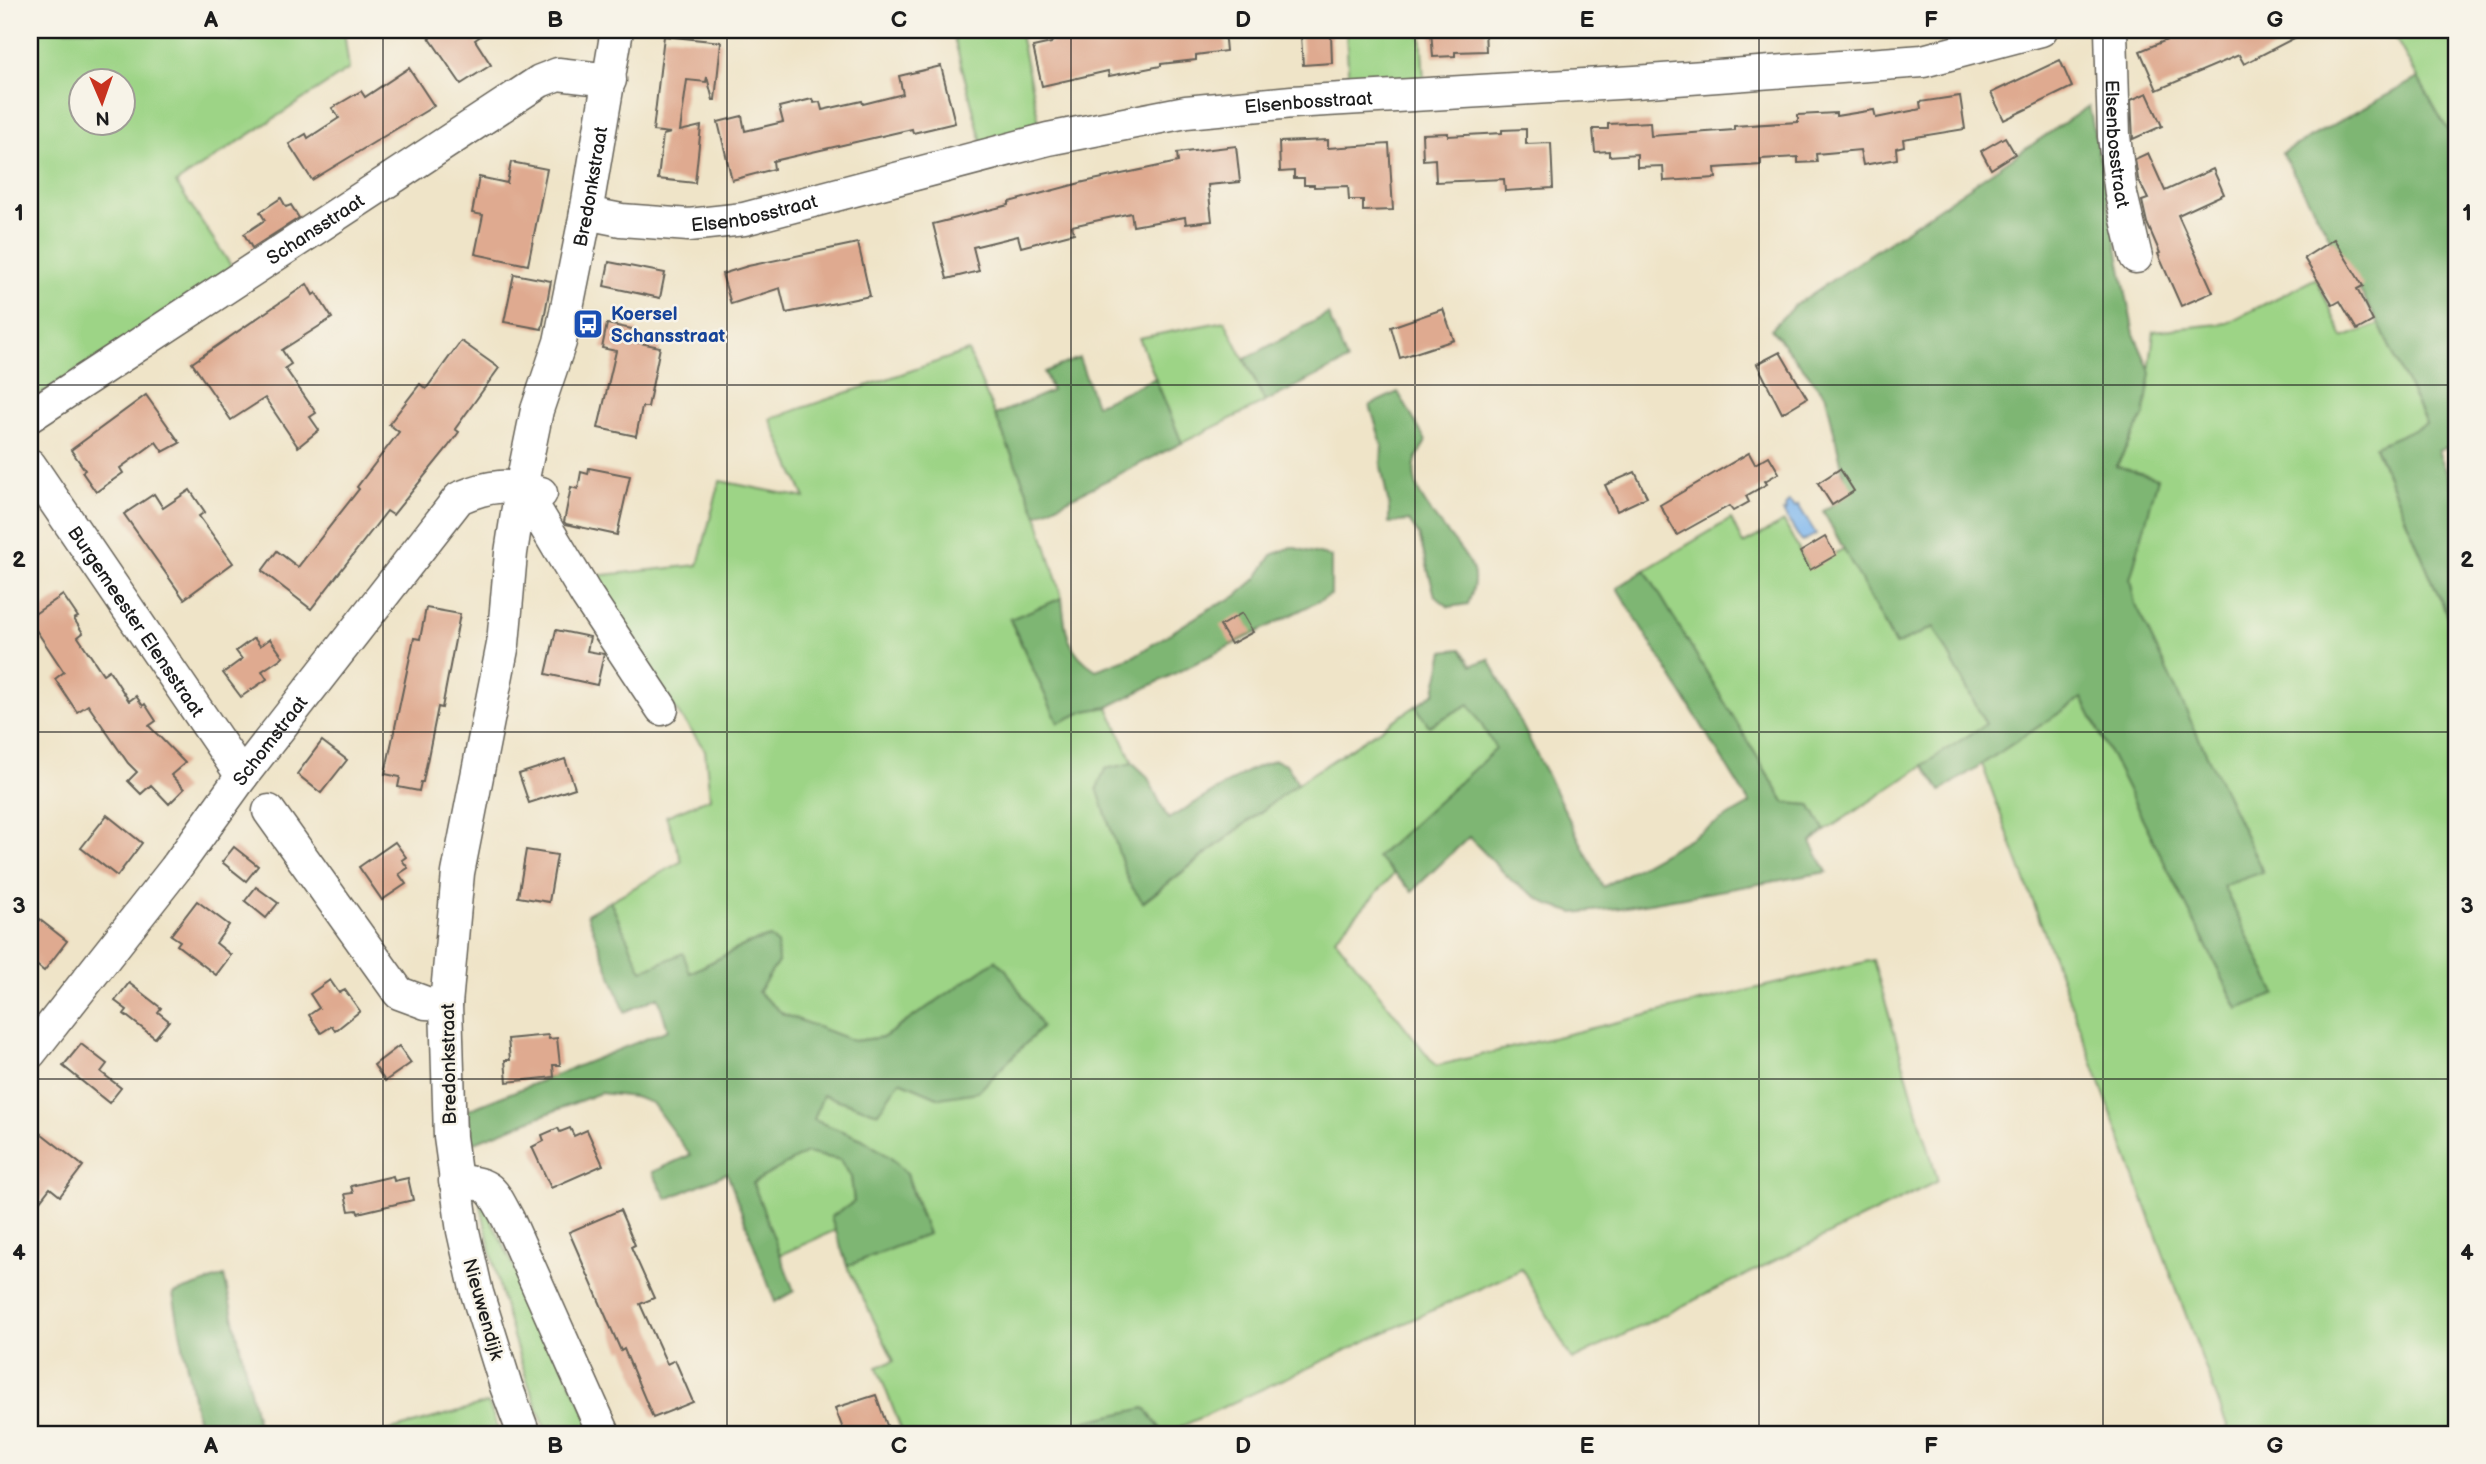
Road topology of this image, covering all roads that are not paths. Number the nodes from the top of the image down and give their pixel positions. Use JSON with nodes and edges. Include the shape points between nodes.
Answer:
{"nodes":[{"id":1,"x":617,"y":30,"type":"edge"},
{"id":2,"x":2041,"y":30,"type":"edge"},
{"id":3,"x":2110,"y":30,"type":"edge"},
{"id":4,"x":610,"y":80,"type":"junction"},
{"id":5,"x":586,"y":213,"type":"junction"},
{"id":6,"x":2136,"y":257,"type":"dead end"},
{"id":7,"x":30,"y":416,"type":"edge"},
{"id":8,"x":30,"y":465,"type":"edge"},
{"id":9,"x":534,"y":498,"type":"junction"},
{"id":10,"x":662,"y":709,"type":"dead end"},
{"id":11,"x":242,"y":776,"type":"junction"},
{"id":12,"x":269,"y":811,"type":"dead end"},
{"id":13,"x":446,"y":1004,"type":"junction"},
{"id":14,"x":30,"y":1053,"type":"edge"},
{"id":15,"x":455,"y":1181,"type":"junction"},
{"id":16,"x":524,"y":1434,"type":"edge"},
{"id":17,"x":604,"y":1434,"type":"edge"}],
"edges":[{"from":1,"to":4,"type":"street","name":"Bredonkstraat"},
{"from":2,"to":5,"type":"street","name":"Elsenbosstraat","via":[[1923,61],[1186,112],[1048,139],[744,219],[689,225]]},
{"from":3,"to":6,"type":"street","name":"Elsenbosstraat","via":[[2114,136]]},
{"from":4,"to":5,"type":"street","name":"Bredonkstraat"},
{"from":4,"to":7,"type":"street","name":"Schansstraat","via":[[558,74],[540,81]]},
{"from":5,"to":9,"type":"street","name":"Bredonkstraat","via":[[560,342],[557,412]]},
{"from":8,"to":11,"type":"street","name":"Burgemeester Elensstraat"},
{"from":9,"to":10,"type":"street","via":[[587,596]]},
{"from":9,"to":11,"type":"street","name":"Schomstraat","via":[[485,487],[459,498]]},
{"from":9,"to":13,"type":"street","name":"Bredonkstraat","via":[[511,553],[503,644],[458,873]]},
{"from":11,"to":14,"type":"street","name":"Schomstraat"},
{"from":12,"to":13,"type":"street","via":[[398,993]]},
{"from":13,"to":15,"type":"street","name":"Bredonkstraat"},
{"from":15,"to":16,"type":"street","name":"Nieuwendijk","via":[[477,1293]]},
{"from":15,"to":17,"type":"street","via":[[478,1182],[494,1193]]}]}
